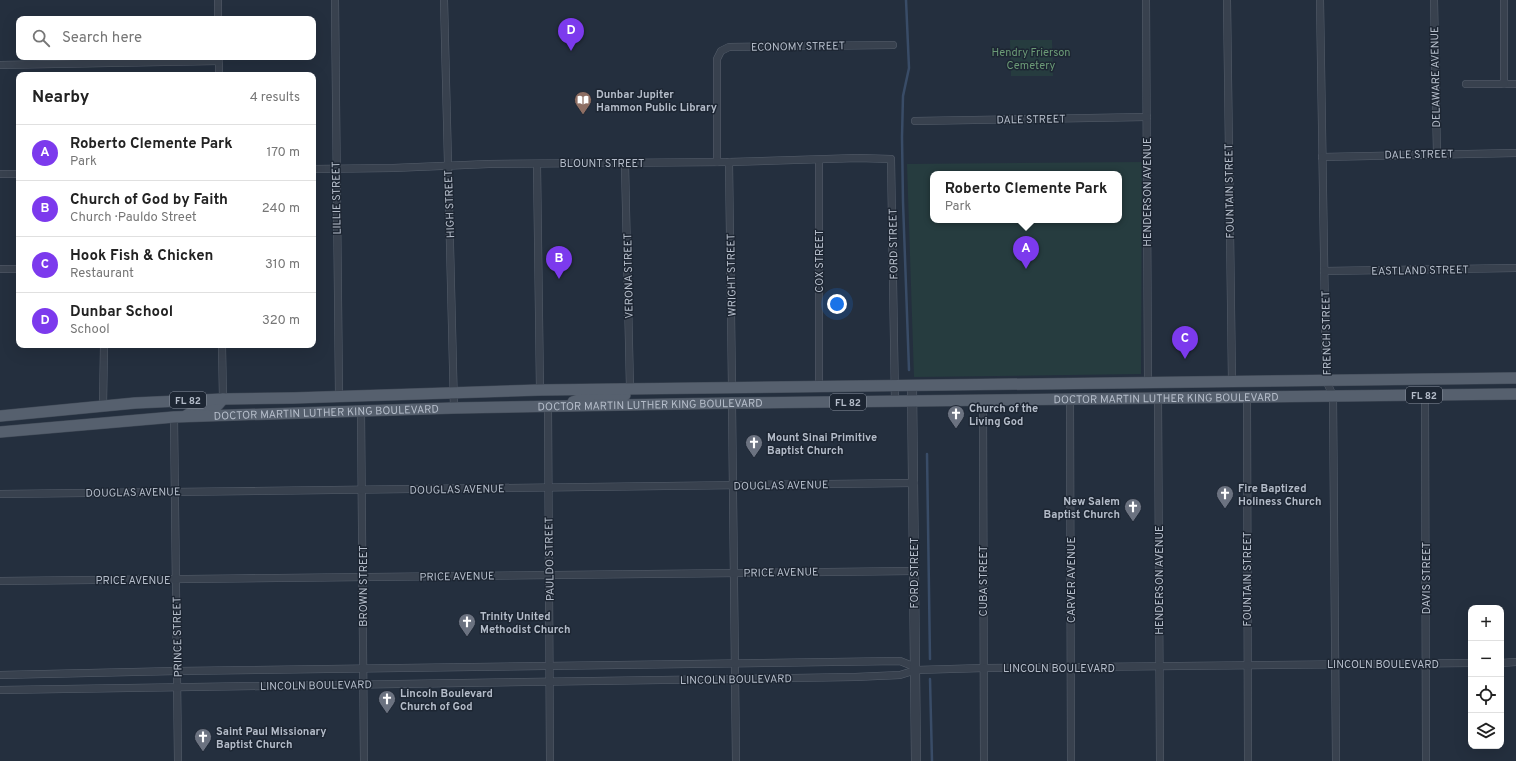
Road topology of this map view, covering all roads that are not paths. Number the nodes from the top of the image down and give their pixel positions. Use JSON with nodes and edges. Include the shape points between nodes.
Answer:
{"nodes":[{"id":1,"x":218,"y":0,"type":"edge"},
{"id":2,"x":335,"y":0,"type":"edge"},
{"id":3,"x":444,"y":0,"type":"edge"},
{"id":4,"x":1146,"y":0,"type":"edge"},
{"id":5,"x":1227,"y":0,"type":"edge"},
{"id":6,"x":1320,"y":0,"type":"edge"},
{"id":7,"x":1434,"y":0,"type":"edge"},
{"id":8,"x":1504,"y":0,"type":"edge"},
{"id":9,"x":218,"y":16,"type":"edge"},
{"id":10,"x":893,"y":45,"type":"dead end"},
{"id":11,"x":182,"y":60,"type":"edge"},
{"id":12,"x":219,"y":60,"type":"edge"},
{"id":13,"x":0,"y":65,"type":"edge"},
{"id":14,"x":219,"y":72,"type":"edge"},
{"id":15,"x":1466,"y":84,"type":"dead end"},
{"id":16,"x":1504,"y":84,"type":"junction"},
{"id":17,"x":1516,"y":84,"type":"edge"},
{"id":18,"x":1147,"y":117,"type":"junction"},
{"id":19,"x":915,"y":121,"type":"dead end"},
{"id":20,"x":1516,"y":153,"type":"edge"},
{"id":21,"x":1437,"y":154,"type":"junction"},
{"id":22,"x":1322,"y":157,"type":"junction"},
{"id":23,"x":891,"y":159,"type":"joint"},
{"id":24,"x":818,"y":160,"type":"junction"},
{"id":25,"x":717,"y":162,"type":"junction"},
{"id":26,"x":729,"y":162,"type":"junction"},
{"id":27,"x":537,"y":164,"type":"junction"},
{"id":28,"x":625,"y":164,"type":"junction"},
{"id":29,"x":448,"y":166,"type":"junction"},
{"id":30,"x":336,"y":168,"type":"junction"},
{"id":31,"x":316,"y":169,"type":"edge"},
{"id":32,"x":0,"y":174,"type":"edge"},
{"id":33,"x":16,"y":174,"type":"edge"},
{"id":34,"x":16,"y":268,"type":"edge"},
{"id":35,"x":1516,"y":268,"type":"edge"},
{"id":36,"x":0,"y":269,"type":"edge"},
{"id":37,"x":1324,"y":271,"type":"junction"},
{"id":38,"x":104,"y":348,"type":"edge"},
{"id":39,"x":222,"y":348,"type":"edge"},
{"id":40,"x":1516,"y":378,"type":"edge"},
{"id":41,"x":1327,"y":381,"type":"junction"},
{"id":42,"x":1232,"y":382,"type":"junction"},
{"id":43,"x":1148,"y":383,"type":"junction"},
{"id":44,"x":819,"y":386,"type":"junction"},
{"id":45,"x":895,"y":386,"type":"junction"},
{"id":46,"x":912,"y":386,"type":"junction"},
{"id":47,"x":732,"y":387,"type":"junction"},
{"id":48,"x":748,"y":387,"type":"junction"},
{"id":49,"x":630,"y":388,"type":"junction"},
{"id":50,"x":540,"y":390,"type":"junction"},
{"id":51,"x":454,"y":392,"type":"junction"},
{"id":52,"x":1516,"y":394,"type":"edge"},
{"id":53,"x":339,"y":395,"type":"junction"},
{"id":54,"x":1425,"y":395,"type":"junction"},
{"id":55,"x":1333,"y":396,"type":"junction"},
{"id":56,"x":1247,"y":397,"type":"junction"},
{"id":57,"x":293,"y":398,"type":"junction"},
{"id":58,"x":1133,"y":398,"type":"junction"},
{"id":59,"x":1158,"y":398,"type":"junction"},
{"id":60,"x":223,"y":399,"type":"junction"},
{"id":61,"x":1070,"y":399,"type":"junction"},
{"id":62,"x":983,"y":400,"type":"junction"},
{"id":63,"x":895,"y":401,"type":"junction"},
{"id":64,"x":912,"y":401,"type":"junction"},
{"id":65,"x":732,"y":403,"type":"junction"},
{"id":66,"x":103,"y":406,"type":"junction"},
{"id":67,"x":548,"y":406,"type":"junction"},
{"id":68,"x":565,"y":406,"type":"junction"},
{"id":69,"x":454,"y":408,"type":"junction"},
{"id":70,"x":361,"y":411,"type":"junction"},
{"id":71,"x":240,"y":414,"type":"junction"},
{"id":72,"x":0,"y":416,"type":"edge"},
{"id":73,"x":179,"y":417,"type":"junction"},
{"id":74,"x":0,"y":432,"type":"edge"},
{"id":75,"x":914,"y":483,"type":"junction"},
{"id":76,"x":733,"y":486,"type":"junction"},
{"id":77,"x":548,"y":488,"type":"junction"},
{"id":78,"x":362,"y":490,"type":"junction"},
{"id":79,"x":175,"y":492,"type":"junction"},
{"id":80,"x":0,"y":494,"type":"edge"},
{"id":81,"x":914,"y":571,"type":"junction"},
{"id":82,"x":734,"y":573,"type":"junction"},
{"id":83,"x":550,"y":576,"type":"junction"},
{"id":84,"x":362,"y":577,"type":"junction"},
{"id":85,"x":176,"y":580,"type":"junction"},
{"id":86,"x":0,"y":581,"type":"edge"},
{"id":87,"x":1516,"y":662,"type":"edge"},
{"id":88,"x":735,"y":663,"type":"junction"},
{"id":89,"x":1426,"y":663,"type":"junction"},
{"id":90,"x":1468,"y":663,"type":"edge"},
{"id":91,"x":1504,"y":663,"type":"edge"},
{"id":92,"x":1335,"y":664,"type":"junction"},
{"id":93,"x":1247,"y":665,"type":"junction"},
{"id":94,"x":550,"y":666,"type":"junction"},
{"id":95,"x":1160,"y":667,"type":"junction"},
{"id":96,"x":363,"y":668,"type":"junction"},
{"id":97,"x":915,"y":668,"type":"junction"},
{"id":98,"x":984,"y":668,"type":"junction"},
{"id":99,"x":1071,"y":668,"type":"junction"},
{"id":100,"x":177,"y":671,"type":"junction"},
{"id":101,"x":0,"y":675,"type":"edge"},
{"id":102,"x":735,"y":679,"type":"junction"},
{"id":103,"x":550,"y":682,"type":"junction"},
{"id":104,"x":363,"y":685,"type":"junction"},
{"id":105,"x":177,"y":687,"type":"junction"},
{"id":106,"x":0,"y":690,"type":"edge"},
{"id":107,"x":178,"y":761,"type":"edge"},
{"id":108,"x":364,"y":761,"type":"edge"},
{"id":109,"x":550,"y":761,"type":"edge"},
{"id":110,"x":736,"y":761,"type":"edge"},
{"id":111,"x":916,"y":761,"type":"edge"},
{"id":112,"x":984,"y":761,"type":"edge"},
{"id":113,"x":1071,"y":761,"type":"edge"},
{"id":114,"x":1160,"y":761,"type":"edge"},
{"id":115,"x":1248,"y":761,"type":"edge"},
{"id":116,"x":1336,"y":761,"type":"edge"},
{"id":117,"x":1426,"y":761,"type":"edge"}],
"edges":[{"from":1,"to":9,"type":"street"},
{"from":2,"to":30,"type":"street","name":"LILLIE STREET"},
{"from":3,"to":29,"type":"street","name":"HIGH STREET"},
{"from":4,"to":18,"type":"street","name":"HENDERSON AVENUE"},
{"from":5,"to":42,"type":"street","name":"FOUNTAIN STREET"},
{"from":6,"to":22,"type":"street","name":"FRENCH STREET"},
{"from":7,"to":21,"type":"street","name":"DELAWARE AVENUE"},
{"from":8,"to":16,"type":"street"},
{"from":10,"to":25,"type":"street","name":"ECONOMY STREET","via":[[729,47],[721,51],[718,58]]},
{"from":11,"to":13,"type":"street"},
{"from":12,"to":14,"type":"street"},
{"from":15,"to":16,"type":"street"},
{"from":16,"to":17,"type":"street"},
{"from":18,"to":19,"type":"street","name":"DALE STREET"},
{"from":18,"to":43,"type":"street","name":"HENDERSON AVENUE"},
{"from":20,"to":21,"type":"street","name":"DALE STREET"},
{"from":21,"to":22,"type":"street","name":"DALE STREET"},
{"from":22,"to":37,"type":"street","name":"FRENCH STREET"},
{"from":23,"to":24,"type":"street","name":"BLOUNT STREET"},
{"from":23,"to":45,"type":"street","name":"FORD STREET"},
{"from":24,"to":26,"type":"street","name":"BLOUNT STREET"},
{"from":24,"to":44,"type":"street","name":"COX STREET"},
{"from":25,"to":26,"type":"street","name":"BLOUNT STREET"},
{"from":25,"to":28,"type":"street","name":"BLOUNT STREET"},
{"from":26,"to":47,"type":"street","name":"WRIGHT STREET"},
{"from":27,"to":28,"type":"street","name":"BLOUNT STREET"},
{"from":27,"to":29,"type":"street","name":"BLOUNT STREET"},
{"from":27,"to":50,"type":"street"},
{"from":28,"to":49,"type":"street","name":"VERONA STREET"},
{"from":29,"to":30,"type":"street","name":"BLOUNT STREET"},
{"from":29,"to":51,"type":"street","name":"HIGH STREET"},
{"from":30,"to":31,"type":"street","name":"BLOUNT STREET"},
{"from":30,"to":53,"type":"street","name":"LILLIE STREET"},
{"from":32,"to":33,"type":"street"},
{"from":34,"to":36,"type":"street"},
{"from":35,"to":37,"type":"street","name":"EASTLAND STREET"},
{"from":37,"to":41,"type":"street","name":"FRENCH STREET"},
{"from":38,"to":66,"type":"street"},
{"from":39,"to":60,"type":"street"},
{"from":40,"to":41,"type":"main road","number":"FL 82"},
{"from":41,"to":42,"type":"main road","name":"DOCTOR MARTIN LUTHER KING BOULEVARD","number":"FL 82"},
{"from":41,"to":55,"type":"street","name":"FRENCH STREET"},
{"from":42,"to":43,"type":"main road","name":"DOCTOR MARTIN LUTHER KING BOULEVARD","number":"FL 82"},
{"from":43,"to":46,"type":"main road","name":"DOCTOR MARTIN LUTHER KING BOULEVARD","number":"FL 82"},
{"from":43,"to":58,"type":"main road","via":[[1144,390]]},
{"from":44,"to":45,"type":"main road","name":"DOCTOR MARTIN LUTHER KING BOULEVARD","number":"FL 82"},
{"from":44,"to":48,"type":"main road","name":"DOCTOR MARTIN LUTHER KING BOULEVARD","number":"FL 82"},
{"from":45,"to":46,"type":"main road","name":"DOCTOR MARTIN LUTHER KING BOULEVARD","number":"FL 82"},
{"from":45,"to":63,"type":"street","name":"FORD STREET"},
{"from":46,"to":64,"type":"street","name":"FORD STREET"},
{"from":47,"to":48,"type":"main road","name":"DOCTOR MARTIN LUTHER KING BOULEVARD","number":"FL 82"},
{"from":47,"to":49,"type":"main road","name":"DOCTOR MARTIN LUTHER KING BOULEVARD","number":"FL 82"},
{"from":48,"to":65,"type":"main road","via":[[737,394]]},
{"from":49,"to":50,"type":"main road","name":"DOCTOR MARTIN LUTHER KING BOULEVARD","number":"FL 82"},
{"from":49,"to":68,"type":"main road","via":[[624,395],[584,398]]},
{"from":50,"to":51,"type":"main road","name":"DOCTOR MARTIN LUTHER KING BOULEVARD","number":"FL 82"},
{"from":51,"to":53,"type":"main road","name":"DOCTOR MARTIN LUTHER KING BOULEVARD","number":"FL 82"},
{"from":51,"to":69,"type":"street","name":"HIGH STREET"},
{"from":52,"to":54,"type":"main road","number":"FL 82"},
{"from":53,"to":57,"type":"main road","name":"DOCTOR MARTIN LUTHER KING BOULEVARD","number":"FL 82"},
{"from":54,"to":55,"type":"main road","number":"FL 82"},
{"from":54,"to":89,"type":"street","name":"DAVIS STREET"},
{"from":55,"to":56,"type":"main road","name":"DOCTOR MARTIN LUTHER KING BOULEVARD","number":"FL 82"},
{"from":55,"to":92,"type":"street","name":"FRENCH STREET"},
{"from":56,"to":59,"type":"main road","name":"DOCTOR MARTIN LUTHER KING BOULEVARD","number":"FL 82"},
{"from":56,"to":93,"type":"street","name":"FOUNTAIN STREET"},
{"from":57,"to":60,"type":"main road","name":"DOCTOR MARTIN LUTHER KING BOULEVARD","number":"FL 82"},
{"from":57,"to":71,"type":"main road","via":[[286,403],[249,405]]},
{"from":58,"to":59,"type":"main road","name":"DOCTOR MARTIN LUTHER KING BOULEVARD","number":"FL 82"},
{"from":58,"to":61,"type":"main road","name":"DOCTOR MARTIN LUTHER KING BOULEVARD","number":"FL 82"},
{"from":59,"to":95,"type":"street","name":"HENDERSON AVENUE"},
{"from":60,"to":66,"type":"main road","name":"DOCTOR MARTIN LUTHER KING BOULEVARD","number":"FL 82"},
{"from":60,"to":73,"type":"main road","via":[[216,407],[198,409]]},
{"from":61,"to":62,"type":"main road","name":"DOCTOR MARTIN LUTHER KING BOULEVARD","number":"FL 82"},
{"from":61,"to":99,"type":"street","name":"CARVER AVENUE"},
{"from":62,"to":64,"type":"main road","name":"DOCTOR MARTIN LUTHER KING BOULEVARD","number":"FL 82"},
{"from":62,"to":98,"type":"street","name":"CUBA STREET"},
{"from":63,"to":64,"type":"main road","name":"DOCTOR MARTIN LUTHER KING BOULEVARD","number":"FL 82"},
{"from":63,"to":65,"type":"main road","name":"DOCTOR MARTIN LUTHER KING BOULEVARD","number":"FL 82"},
{"from":64,"to":75,"type":"street","name":"FORD STREET"},
{"from":65,"to":68,"type":"main road","name":"DOCTOR MARTIN LUTHER KING BOULEVARD","number":"FL 82"},
{"from":65,"to":76,"type":"street"},
{"from":66,"to":72,"type":"main road","name":"DOCTOR MARTIN LUTHER KING BOULEVARD","number":"FL 82"},
{"from":67,"to":68,"type":"main road","name":"DOCTOR MARTIN LUTHER KING BOULEVARD","number":"FL 82"},
{"from":67,"to":69,"type":"main road","name":"DOCTOR MARTIN LUTHER KING BOULEVARD","number":"FL 82"},
{"from":67,"to":77,"type":"street","name":"PAULDO STREET"},
{"from":69,"to":70,"type":"main road","name":"DOCTOR MARTIN LUTHER KING BOULEVARD","number":"FL 82"},
{"from":70,"to":71,"type":"main road","name":"DOCTOR MARTIN LUTHER KING BOULEVARD","number":"FL 82"},
{"from":70,"to":78,"type":"street","name":"BROWN STREET"},
{"from":71,"to":73,"type":"main road","name":"DOCTOR MARTIN LUTHER KING BOULEVARD","number":"FL 82"},
{"from":73,"to":74,"type":"main road","name":"DOCTOR MARTIN LUTHER KING BOULEVARD","number":"FL 82"},
{"from":73,"to":79,"type":"street","name":"PRINCE STREET"},
{"from":75,"to":76,"type":"street","name":"DOUGLAS AVENUE"},
{"from":75,"to":81,"type":"street","name":"FORD STREET"},
{"from":76,"to":77,"type":"street","name":"DOUGLAS AVENUE"},
{"from":76,"to":82,"type":"street"},
{"from":77,"to":78,"type":"street","name":"DOUGLAS AVENUE"},
{"from":77,"to":83,"type":"street","name":"PAULDO STREET"},
{"from":78,"to":79,"type":"street","name":"DOUGLAS AVENUE"},
{"from":78,"to":84,"type":"street","name":"BROWN STREET"},
{"from":79,"to":80,"type":"street","name":"DOUGLAS AVENUE"},
{"from":79,"to":85,"type":"street","name":"PRINCE STREET"},
{"from":81,"to":82,"type":"street","name":"PRICE AVENUE"},
{"from":81,"to":97,"type":"street","name":"FORD STREET"},
{"from":82,"to":83,"type":"street","name":"PRICE AVENUE"},
{"from":82,"to":88,"type":"street"},
{"from":83,"to":84,"type":"street","name":"PRICE AVENUE"},
{"from":83,"to":94,"type":"street","name":"PAULDO STREET"},
{"from":84,"to":85,"type":"street","name":"PRICE AVENUE"},
{"from":84,"to":96,"type":"street","name":"BROWN STREET"},
{"from":85,"to":86,"type":"street","name":"PRICE AVENUE"},
{"from":85,"to":100,"type":"street","name":"PRINCE STREET"},
{"from":87,"to":91,"type":"street"},
{"from":88,"to":94,"type":"street","name":"LINCOLN BOULEVARD"},
{"from":88,"to":97,"type":"street","name":"LINCOLN BOULEVARD","via":[[900,661]]},
{"from":88,"to":102,"type":"street"},
{"from":89,"to":90,"type":"street","name":"LINCOLN BOULEVARD"},
{"from":89,"to":92,"type":"street","name":"LINCOLN BOULEVARD"},
{"from":89,"to":117,"type":"street","name":"DAVIS STREET"},
{"from":92,"to":93,"type":"street","name":"LINCOLN BOULEVARD"},
{"from":92,"to":116,"type":"street","name":"FRENCH STREET"},
{"from":93,"to":95,"type":"street","name":"LINCOLN BOULEVARD"},
{"from":93,"to":115,"type":"street","name":"FOUNTAIN STREET"},
{"from":94,"to":96,"type":"street","name":"LINCOLN BOULEVARD"},
{"from":94,"to":103,"type":"street","name":"PAULDO STREET"},
{"from":95,"to":99,"type":"street","name":"LINCOLN BOULEVARD"},
{"from":95,"to":114,"type":"street","name":"HENDERSON AVENUE"},
{"from":96,"to":100,"type":"street","name":"LINCOLN BOULEVARD"},
{"from":96,"to":104,"type":"street","name":"BROWN STREET"},
{"from":97,"to":98,"type":"street","name":"LINCOLN BOULEVARD"},
{"from":97,"to":102,"type":"street","name":"LINCOLN BOULEVARD","via":[[900,675]]},
{"from":97,"to":111,"type":"street","name":"FORD STREET"},
{"from":98,"to":99,"type":"street","name":"LINCOLN BOULEVARD"},
{"from":98,"to":112,"type":"street","name":"CUBA STREET"},
{"from":99,"to":113,"type":"street","name":"CARVER AVENUE"},
{"from":100,"to":101,"type":"street","name":"LINCOLN BOULEVARD"},
{"from":100,"to":105,"type":"street","name":"PRINCE STREET"},
{"from":102,"to":103,"type":"street","name":"LINCOLN BOULEVARD"},
{"from":102,"to":110,"type":"street"},
{"from":103,"to":104,"type":"street","name":"LINCOLN BOULEVARD"},
{"from":103,"to":109,"type":"street","name":"PAULDO STREET"},
{"from":104,"to":105,"type":"street","name":"LINCOLN BOULEVARD"},
{"from":104,"to":108,"type":"street","name":"BROWN STREET"},
{"from":105,"to":106,"type":"street","name":"LINCOLN BOULEVARD"},
{"from":105,"to":107,"type":"street","name":"PRINCE STREET"}]}
